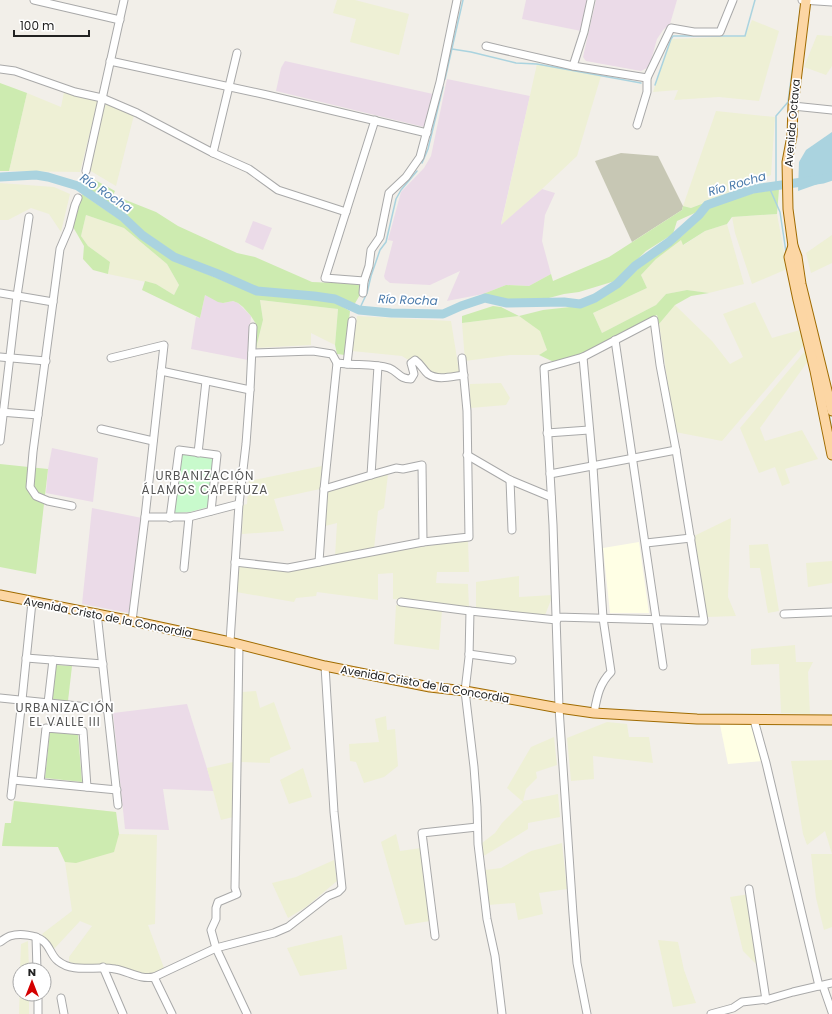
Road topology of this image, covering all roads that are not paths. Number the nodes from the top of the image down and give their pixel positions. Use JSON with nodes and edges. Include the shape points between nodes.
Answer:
{"nodes":[{"id":1,"x":34,"y":0,"type":"edge"},
{"id":2,"x":124,"y":0,"type":"edge"},
{"id":3,"x":457,"y":0,"type":"edge"},
{"id":4,"x":591,"y":0,"type":"edge"},
{"id":5,"x":733,"y":0,"type":"edge"},
{"id":6,"x":805,"y":0,"type":"edge"},
{"id":7,"x":832,"y":2,"type":"edge"},
{"id":8,"x":120,"y":20,"type":"junction"},
{"id":9,"x":486,"y":46,"type":"dead end"},
{"id":10,"x":237,"y":53,"type":"dead end"},
{"id":11,"x":110,"y":61,"type":"junction"},
{"id":12,"x":572,"y":66,"type":"junction"},
{"id":13,"x":0,"y":69,"type":"edge"},
{"id":14,"x":647,"y":78,"type":"junction"},
{"id":15,"x":229,"y":87,"type":"junction"},
{"id":16,"x":102,"y":98,"type":"junction"},
{"id":17,"x":793,"y":106,"type":"junction"},
{"id":18,"x":832,"y":110,"type":"edge"},
{"id":19,"x":375,"y":120,"type":"junction"},
{"id":20,"x":637,"y":126,"type":"dead end"},
{"id":21,"x":428,"y":133,"type":"junction"},
{"id":22,"x":214,"y":153,"type":"junction"},
{"id":23,"x":86,"y":172,"type":"dead end"},
{"id":24,"x":78,"y":198,"type":"dead end"},
{"id":25,"x":346,"y":212,"type":"junction"},
{"id":26,"x":29,"y":217,"type":"dead end"},
{"id":27,"x":792,"y":246,"type":"junction"},
{"id":28,"x":364,"y":281,"type":"junction"},
{"id":29,"x":0,"y":293,"type":"edge"},
{"id":30,"x":363,"y":293,"type":"dead end"},
{"id":31,"x":17,"y":296,"type":"junction"},
{"id":32,"x":53,"y":302,"type":"junction"},
{"id":33,"x":352,"y":321,"type":"dead end"},
{"id":34,"x":253,"y":327,"type":"dead end"},
{"id":35,"x":615,"y":340,"type":"junction"},
{"id":36,"x":252,"y":353,"type":"junction"},
{"id":37,"x":0,"y":357,"type":"edge"},
{"id":38,"x":583,"y":357,"type":"junction"},
{"id":39,"x":10,"y":358,"type":"junction"},
{"id":40,"x":111,"y":358,"type":"dead end"},
{"id":41,"x":462,"y":358,"type":"dead end"},
{"id":42,"x":46,"y":362,"type":"junction"},
{"id":43,"x":337,"y":363,"type":"junction"},
{"id":44,"x":348,"y":364,"type":"junction"},
{"id":45,"x":378,"y":366,"type":"junction"},
{"id":46,"x":161,"y":371,"type":"junction"},
{"id":47,"x":464,"y":375,"type":"junction"},
{"id":48,"x":206,"y":381,"type":"junction"},
{"id":49,"x":250,"y":390,"type":"junction"},
{"id":50,"x":832,"y":410,"type":"edge"},
{"id":51,"x":2,"y":412,"type":"edge"},
{"id":52,"x":38,"y":414,"type":"junction"},
{"id":53,"x":101,"y":429,"type":"dead end"},
{"id":54,"x":589,"y":430,"type":"junction"},
{"id":55,"x":547,"y":433,"type":"junction"},
{"id":56,"x":0,"y":441,"type":"edge"},
{"id":57,"x":153,"y":441,"type":"junction"},
{"id":58,"x":676,"y":450,"type":"junction"},
{"id":59,"x":198,"y":453,"type":"junction"},
{"id":60,"x":467,"y":455,"type":"junction"},
{"id":61,"x":832,"y":455,"type":"edge"},
{"id":62,"x":633,"y":458,"type":"junction"},
{"id":63,"x":593,"y":467,"type":"junction"},
{"id":64,"x":550,"y":474,"type":"junction"},
{"id":65,"x":371,"y":475,"type":"junction"},
{"id":66,"x":510,"y":480,"type":"junction"},
{"id":67,"x":324,"y":490,"type":"junction"},
{"id":68,"x":551,"y":496,"type":"junction"},
{"id":69,"x":239,"y":504,"type":"junction"},
{"id":70,"x":72,"y":506,"type":"dead end"},
{"id":71,"x":211,"y":511,"type":"junction"},
{"id":72,"x":145,"y":517,"type":"junction"},
{"id":73,"x":190,"y":517,"type":"junction"},
{"id":74,"x":170,"y":518,"type":"junction"},
{"id":75,"x":512,"y":530,"type":"dead end"},
{"id":76,"x":691,"y":538,"type":"junction"},
{"id":77,"x":423,"y":542,"type":"junction"},
{"id":78,"x":646,"y":543,"type":"junction"},
{"id":79,"x":235,"y":562,"type":"junction"},
{"id":80,"x":319,"y":562,"type":"junction"},
{"id":81,"x":184,"y":568,"type":"dead end"},
{"id":82,"x":0,"y":595,"type":"edge"},
{"id":83,"x":32,"y":602,"type":"junction"},
{"id":84,"x":401,"y":602,"type":"dead end"},
{"id":85,"x":470,"y":611,"type":"junction"},
{"id":86,"x":832,"y":612,"type":"edge"},
{"id":87,"x":97,"y":613,"type":"junction"},
{"id":88,"x":784,"y":614,"type":"dead end"},
{"id":89,"x":603,"y":618,"type":"junction"},
{"id":90,"x":557,"y":619,"type":"junction"},
{"id":91,"x":656,"y":619,"type":"junction"},
{"id":92,"x":132,"y":621,"type":"junction"},
{"id":93,"x":230,"y":642,"type":"junction"},
{"id":94,"x":239,"y":644,"type":"junction"},
{"id":95,"x":469,"y":654,"type":"junction"},
{"id":96,"x":26,"y":658,"type":"junction"},
{"id":97,"x":53,"y":660,"type":"junction"},
{"id":98,"x":512,"y":660,"type":"dead end"},
{"id":99,"x":103,"y":664,"type":"junction"},
{"id":100,"x":325,"y":666,"type":"junction"},
{"id":101,"x":663,"y":666,"type":"dead end"},
{"id":102,"x":465,"y":691,"type":"junction"},
{"id":103,"x":0,"y":698,"type":"edge"},
{"id":104,"x":22,"y":700,"type":"junction"},
{"id":105,"x":48,"y":703,"type":"junction"},
{"id":106,"x":559,"y":708,"type":"junction"},
{"id":107,"x":108,"y":709,"type":"junction"},
{"id":108,"x":594,"y":713,"type":"junction"},
{"id":109,"x":754,"y":720,"type":"junction"},
{"id":110,"x":832,"y":720,"type":"edge"},
{"id":111,"x":13,"y":780,"type":"junction"},
{"id":112,"x":40,"y":782,"type":"junction"},
{"id":113,"x":87,"y":787,"type":"junction"},
{"id":114,"x":117,"y":790,"type":"junction"},
{"id":115,"x":11,"y":796,"type":"dead end"},
{"id":116,"x":118,"y":805,"type":"dead end"},
{"id":117,"x":477,"y":827,"type":"junction"},
{"id":118,"x":749,"y":889,"type":"dead end"},
{"id":119,"x":435,"y":936,"type":"dead end"},
{"id":120,"x":36,"y":938,"type":"junction"},
{"id":121,"x":0,"y":942,"type":"edge"},
{"id":122,"x":216,"y":948,"type":"junction"},
{"id":123,"x":37,"y":962,"type":"edge"},
{"id":124,"x":103,"y":967,"type":"junction"},
{"id":125,"x":154,"y":977,"type":"junction"},
{"id":126,"x":832,"y":983,"type":"edge"},
{"id":127,"x":821,"y":986,"type":"junction"},
{"id":128,"x":61,"y":998,"type":"dead end"},
{"id":129,"x":766,"y":1000,"type":"junction"},
{"id":130,"x":38,"y":1002,"type":"edge"},
{"id":131,"x":832,"y":1012,"type":"edge"},
{"id":132,"x":38,"y":1014,"type":"edge"},
{"id":133,"x":64,"y":1014,"type":"edge"},
{"id":134,"x":123,"y":1014,"type":"edge"},
{"id":135,"x":172,"y":1014,"type":"edge"},
{"id":136,"x":247,"y":1014,"type":"edge"},
{"id":137,"x":502,"y":1014,"type":"edge"},
{"id":138,"x":587,"y":1014,"type":"edge"},
{"id":139,"x":711,"y":1014,"type":"edge"}],
"edges":[{"from":1,"to":8,"type":"street"},
{"from":2,"to":8,"type":"street"},
{"from":3,"to":21,"type":"street"},
{"from":4,"to":12,"type":"street","via":[[584,32]]},
{"from":5,"to":14,"type":"street","via":[[720,32],[694,32],[671,28]]},
{"from":6,"to":7,"type":"street"},
{"from":6,"to":17,"type":"main road","name":"Avenida Octava"},
{"from":8,"to":11,"type":"street"},
{"from":9,"to":12,"type":"street"},
{"from":10,"to":15,"type":"street"},
{"from":11,"to":15,"type":"street"},
{"from":11,"to":16,"type":"street"},
{"from":12,"to":14,"type":"street"},
{"from":13,"to":16,"type":"street","via":[[15,71],[75,92]]},
{"from":14,"to":20,"type":"street"},
{"from":15,"to":19,"type":"street"},
{"from":15,"to":22,"type":"street"},
{"from":16,"to":22,"type":"street"},
{"from":16,"to":23,"type":"street"},
{"from":17,"to":18,"type":"street"},
{"from":17,"to":27,"type":"main road","name":"Avenida Octava","via":[[792,136],[787,162]]},
{"from":19,"to":21,"type":"street"},
{"from":19,"to":25,"type":"street"},
{"from":21,"to":28,"type":"street","via":[[420,157],[406,177],[389,193],[380,237],[370,250],[369,266]]},
{"from":22,"to":25,"type":"street","via":[[249,168],[278,190]]},
{"from":24,"to":32,"type":"street","via":[[60,248]]},
{"from":25,"to":28,"type":"street","via":[[325,278]]},
{"from":26,"to":31,"type":"street"},
{"from":27,"to":50,"type":"main road","name":"Avenida Octava","via":[[797,257],[801,284]]},
{"from":27,"to":61,"type":"main road","name":"Avenida Octava","via":[[789,257]]},
{"from":28,"to":30,"type":"street"},
{"from":29,"to":31,"type":"street"},
{"from":31,"to":32,"type":"street"},
{"from":31,"to":39,"type":"street"},
{"from":32,"to":42,"type":"street"},
{"from":33,"to":44,"type":"street"},
{"from":34,"to":36,"type":"street"},
{"from":35,"to":38,"type":"street"},
{"from":35,"to":58,"type":"street","via":[[654,320]]},
{"from":35,"to":62,"type":"street"},
{"from":36,"to":43,"type":"street","via":[[313,351],[332,354]]},
{"from":36,"to":49,"type":"street"},
{"from":37,"to":39,"type":"street"},
{"from":38,"to":54,"type":"street"},
{"from":38,"to":55,"type":"street","via":[[544,368]]},
{"from":39,"to":42,"type":"street"},
{"from":39,"to":51,"type":"street"},
{"from":40,"to":46,"type":"street","via":[[164,345]]},
{"from":41,"to":47,"type":"street"},
{"from":42,"to":52,"type":"street"},
{"from":43,"to":44,"type":"street"},
{"from":43,"to":67,"type":"street"},
{"from":44,"to":45,"type":"street"},
{"from":45,"to":47,"type":"street","via":[[390,369],[404,379],[411,379],[414,374],[411,363],[415,360],[430,375],[437,378]]},
{"from":45,"to":65,"type":"street"},
{"from":46,"to":48,"type":"street"},
{"from":46,"to":57,"type":"street"},
{"from":47,"to":60,"type":"street"},
{"from":48,"to":49,"type":"street"},
{"from":48,"to":59,"type":"street"},
{"from":49,"to":69,"type":"street"},
{"from":51,"to":52,"type":"street"},
{"from":51,"to":56,"type":"street"},
{"from":52,"to":70,"type":"street","via":[[30,487],[36,496]]},
{"from":53,"to":57,"type":"street"},
{"from":54,"to":55,"type":"street"},
{"from":54,"to":63,"type":"street"},
{"from":55,"to":64,"type":"street"},
{"from":57,"to":72,"type":"street"},
{"from":58,"to":62,"type":"street"},
{"from":58,"to":76,"type":"street"},
{"from":59,"to":71,"type":"street","via":[[217,455]]},
{"from":59,"to":74,"type":"street","via":[[179,450]]},
{"from":60,"to":66,"type":"street"},
{"from":60,"to":77,"type":"street","via":[[469,537]]},
{"from":62,"to":63,"type":"street"},
{"from":62,"to":78,"type":"street"},
{"from":63,"to":64,"type":"street"},
{"from":63,"to":89,"type":"street"},
{"from":64,"to":68,"type":"street"},
{"from":65,"to":67,"type":"street"},
{"from":65,"to":77,"type":"street","via":[[396,468],[422,465]]},
{"from":66,"to":68,"type":"street"},
{"from":66,"to":75,"type":"street"},
{"from":67,"to":80,"type":"street"},
{"from":68,"to":90,"type":"street"},
{"from":69,"to":71,"type":"street"},
{"from":69,"to":79,"type":"street"},
{"from":71,"to":73,"type":"street"},
{"from":72,"to":74,"type":"street"},
{"from":72,"to":92,"type":"street"},
{"from":73,"to":74,"type":"street"},
{"from":73,"to":81,"type":"street"},
{"from":76,"to":78,"type":"street"},
{"from":76,"to":91,"type":"street","via":[[704,621]]},
{"from":77,"to":80,"type":"street"},
{"from":78,"to":91,"type":"street"},
{"from":79,"to":80,"type":"street","via":[[288,568]]},
{"from":79,"to":93,"type":"street"},
{"from":82,"to":83,"type":"main road","name":"Avenida Cristo de la Concordia"},
{"from":83,"to":87,"type":"main road","name":"Avenida Cristo de la Concordia"},
{"from":83,"to":96,"type":"street"},
{"from":84,"to":85,"type":"street"},
{"from":85,"to":90,"type":"street"},
{"from":85,"to":95,"type":"street"},
{"from":86,"to":88,"type":"street"},
{"from":87,"to":92,"type":"main road","name":"Avenida Cristo de la Concordia"},
{"from":87,"to":99,"type":"street"},
{"from":89,"to":90,"type":"street"},
{"from":89,"to":91,"type":"street"},
{"from":89,"to":108,"type":"street","via":[[611,672],[604,679]]},
{"from":90,"to":106,"type":"street"},
{"from":91,"to":101,"type":"street"},
{"from":92,"to":93,"type":"main road","name":"Avenida Cristo de la Concordia"},
{"from":93,"to":94,"type":"main road","name":"Avenida Cristo de la Concordia"},
{"from":94,"to":100,"type":"main road","name":"Avenida Cristo de la Concordia"},
{"from":94,"to":122,"type":"street","via":[[235,888],[237,894],[218,902],[216,919],[211,930]]},
{"from":95,"to":98,"type":"street"},
{"from":95,"to":102,"type":"street"},
{"from":96,"to":97,"type":"street"},
{"from":96,"to":104,"type":"street"},
{"from":97,"to":99,"type":"street"},
{"from":97,"to":105,"type":"street"},
{"from":99,"to":107,"type":"street"},
{"from":100,"to":102,"type":"main road","name":"Avenida Cristo de la Concordia","via":[[430,687]]},
{"from":100,"to":122,"type":"street","via":[[334,812],[342,888],[288,927]]},
{"from":102,"to":106,"type":"main road","name":"Avenida Cristo de la Concordia"},
{"from":102,"to":117,"type":"street","via":[[474,767]]},
{"from":103,"to":104,"type":"street"},
{"from":104,"to":105,"type":"street"},
{"from":104,"to":111,"type":"street"},
{"from":105,"to":107,"type":"street"},
{"from":106,"to":108,"type":"main road","name":"Avenida Cristo de la Concordia"},
{"from":106,"to":138,"type":"street","via":[[577,962]]},
{"from":107,"to":114,"type":"street"},
{"from":108,"to":109,"type":"main road","name":"Avenida Cristo de la Concordia"},
{"from":109,"to":110,"type":"main road","name":"Avenida Cristo de la Concordia"},
{"from":109,"to":127,"type":"street"},
{"from":111,"to":112,"type":"street"},
{"from":111,"to":115,"type":"street"},
{"from":112,"to":113,"type":"street"},
{"from":112,"to":113,"type":"street","via":[[46,728],[53,728],[83,732]]},
{"from":113,"to":114,"type":"street"},
{"from":114,"to":116,"type":"street"},
{"from":117,"to":119,"type":"street","via":[[422,833]]},
{"from":117,"to":137,"type":"street","via":[[487,919],[495,956]]},
{"from":118,"to":129,"type":"street"},
{"from":120,"to":121,"type":"street","via":[[10,936]]},
{"from":120,"to":123,"type":"street"},
{"from":120,"to":124,"type":"street","via":[[44,941],[58,961],[74,968]]},
{"from":122,"to":125,"type":"street"},
{"from":122,"to":136,"type":"street"},
{"from":124,"to":125,"type":"street","via":[[141,977]]},
{"from":124,"to":134,"type":"street"},
{"from":125,"to":135,"type":"street"},
{"from":126,"to":127,"type":"street"},
{"from":127,"to":129,"type":"street"},
{"from":127,"to":131,"type":"street"},
{"from":128,"to":133,"type":"street"},
{"from":129,"to":139,"type":"street","via":[[742,1002],[733,1008]]},
{"from":130,"to":132,"type":"street"}]}
